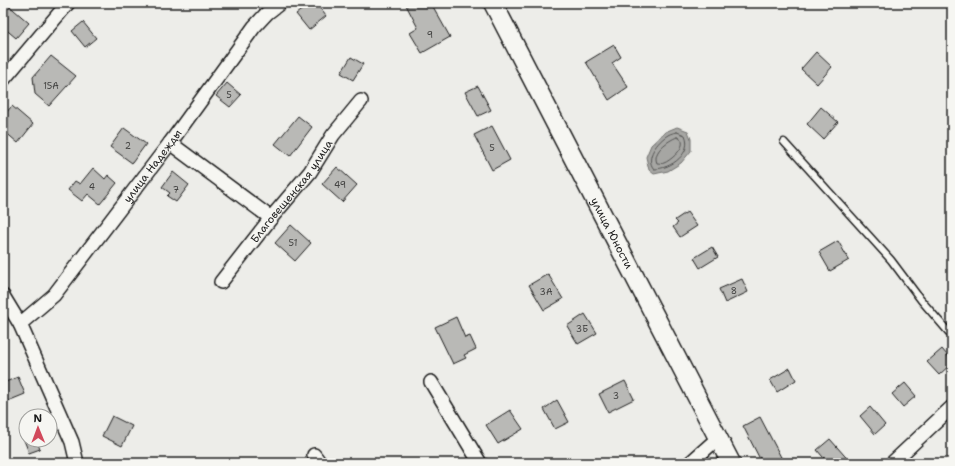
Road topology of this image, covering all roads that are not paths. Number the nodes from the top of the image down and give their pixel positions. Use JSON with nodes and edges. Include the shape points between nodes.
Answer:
{"nodes":[{"id":1,"x":68,"y":3,"type":"edge"},
{"id":2,"x":280,"y":3,"type":"edge"},
{"id":3,"x":493,"y":3,"type":"edge"},
{"id":4,"x":3,"y":80,"type":"edge"},
{"id":5,"x":361,"y":101,"type":"dead end"},
{"id":6,"x":784,"y":142,"type":"dead end"},
{"id":7,"x":170,"y":143,"type":"junction"},
{"id":8,"x":271,"y":218,"type":"junction"},
{"id":9,"x":221,"y":282,"type":"dead end"},
{"id":10,"x":3,"y":296,"type":"edge"},
{"id":11,"x":20,"y":324,"type":"junction"},
{"id":12,"x":952,"y":336,"type":"edge"},
{"id":13,"x":431,"y":382,"type":"dead end"},
{"id":14,"x":952,"y":407,"type":"edge"},
{"id":15,"x":718,"y":438,"type":"junction"},
{"id":16,"x":77,"y":463,"type":"edge"},
{"id":17,"x":480,"y":463,"type":"edge"},
{"id":18,"x":690,"y":463,"type":"edge"},
{"id":19,"x":731,"y":463,"type":"edge"},
{"id":20,"x":892,"y":463,"type":"edge"}],
"edges":[{"from":1,"to":4,"type":"street"},
{"from":2,"to":7,"type":"street","name":"улица Надежды","via":[[254,27]]},
{"from":3,"to":15,"type":"street","name":"улица Юности"},
{"from":5,"to":8,"type":"street","name":"Благовещенская улица","via":[[333,135],[310,172]]},
{"from":6,"to":12,"type":"lane","via":[[891,260]]},
{"from":7,"to":8,"type":"street"},
{"from":7,"to":11,"type":"street","name":"улица Надежды","via":[[54,295]]},
{"from":8,"to":9,"type":"street","name":"Благовещенская улица"},
{"from":10,"to":11,"type":"street"},
{"from":11,"to":16,"type":"street","via":[[72,442]]},
{"from":13,"to":17,"type":"street"},
{"from":14,"to":20,"type":"street"},
{"from":15,"to":18,"type":"street"},
{"from":15,"to":19,"type":"street","name":"улица Юности"}]}
